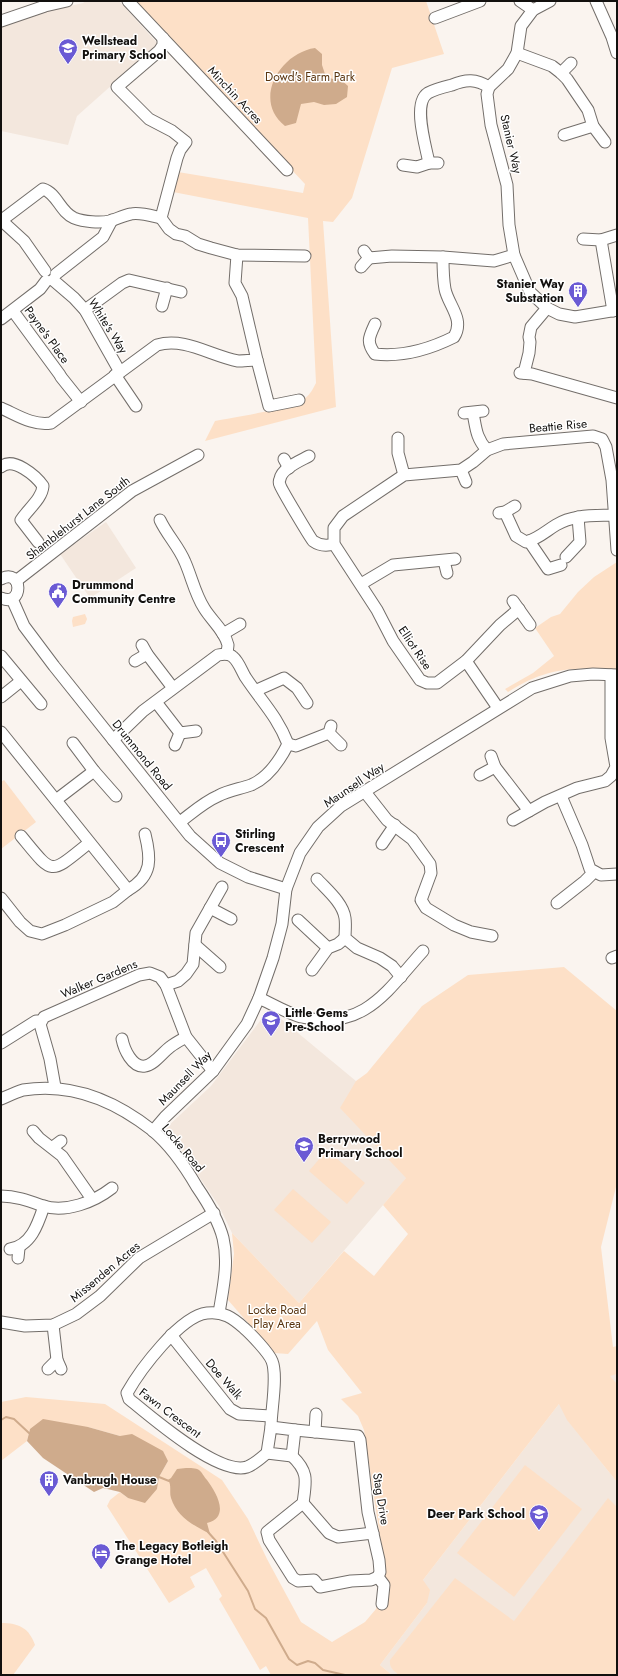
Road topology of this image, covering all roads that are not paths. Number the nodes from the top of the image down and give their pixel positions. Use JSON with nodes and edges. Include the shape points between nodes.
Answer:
{"nodes":[{"id":1,"x":67,"y":1,"type":"edge"},
{"id":2,"x":128,"y":1,"type":"edge"},
{"id":3,"x":480,"y":1,"type":"edge"},
{"id":4,"x":520,"y":1,"type":"edge"},
{"id":5,"x":550,"y":1,"type":"edge"},
{"id":6,"x":596,"y":1,"type":"edge"},
{"id":7,"x":532,"y":10,"type":"junction"},
{"id":8,"x":434,"y":19,"type":"dead end"},
{"id":9,"x":1,"y":21,"type":"edge"},
{"id":10,"x":163,"y":38,"type":"junction"},
{"id":11,"x":517,"y":53,"type":"junction"},
{"id":12,"x":617,"y":53,"type":"edge"},
{"id":13,"x":571,"y":63,"type":"dead end"},
{"id":14,"x":561,"y":73,"type":"junction"},
{"id":15,"x":489,"y":87,"type":"junction"},
{"id":16,"x":592,"y":126,"type":"junction"},
{"id":17,"x":564,"y":135,"type":"dead end"},
{"id":18,"x":605,"y":142,"type":"dead end"},
{"id":19,"x":403,"y":166,"type":"dead end"},
{"id":20,"x":287,"y":170,"type":"dead end"},
{"id":21,"x":161,"y":218,"type":"junction"},
{"id":22,"x":1,"y":220,"type":"edge"},
{"id":23,"x":112,"y":220,"type":"junction"},
{"id":24,"x":617,"y":236,"type":"edge"},
{"id":25,"x":583,"y":239,"type":"dead end"},
{"id":26,"x":601,"y":240,"type":"junction"},
{"id":27,"x":237,"y":255,"type":"junction"},
{"id":28,"x":514,"y":255,"type":"junction"},
{"id":29,"x":305,"y":256,"type":"dead end"},
{"id":30,"x":443,"y":257,"type":"junction"},
{"id":31,"x":361,"y":267,"type":"dead end"},
{"id":32,"x":50,"y":277,"type":"junction"},
{"id":33,"x":167,"y":288,"type":"junction"},
{"id":34,"x":181,"y":292,"type":"dead end"},
{"id":35,"x":162,"y":306,"type":"dead end"},
{"id":36,"x":547,"y":308,"type":"junction"},
{"id":37,"x":13,"y":310,"type":"junction"},
{"id":38,"x":85,"y":310,"type":"junction"},
{"id":39,"x":615,"y":310,"type":"edge"},
{"id":40,"x":1,"y":319,"type":"edge"},
{"id":41,"x":375,"y":324,"type":"dead end"},
{"id":42,"x":256,"y":360,"type":"junction"},
{"id":43,"x":117,"y":374,"type":"junction"},
{"id":44,"x":617,"y":398,"type":"edge"},
{"id":45,"x":299,"y":400,"type":"dead end"},
{"id":46,"x":81,"y":402,"type":"junction"},
{"id":47,"x":136,"y":406,"type":"dead end"},
{"id":48,"x":1,"y":408,"type":"edge"},
{"id":49,"x":473,"y":412,"type":"dead end"},
{"id":50,"x":398,"y":438,"type":"dead end"},
{"id":51,"x":487,"y":450,"type":"junction"},
{"id":52,"x":198,"y":455,"type":"dead end"},
{"id":53,"x":309,"y":456,"type":"dead end"},
{"id":54,"x":1,"y":466,"type":"edge"},
{"id":55,"x":461,"y":470,"type":"junction"},
{"id":56,"x":404,"y":475,"type":"junction"},
{"id":57,"x":466,"y":482,"type":"dead end"},
{"id":58,"x":515,"y":506,"type":"dead end"},
{"id":59,"x":615,"y":515,"type":"junction"},
{"id":60,"x":578,"y":517,"type":"junction"},
{"id":61,"x":160,"y":520,"type":"dead end"},
{"id":62,"x":530,"y":541,"type":"junction"},
{"id":63,"x":38,"y":542,"type":"dead end"},
{"id":64,"x":334,"y":544,"type":"junction"},
{"id":65,"x":617,"y":550,"type":"edge"},
{"id":66,"x":447,"y":573,"type":"dead end"},
{"id":67,"x":1,"y":579,"type":"edge"},
{"id":68,"x":16,"y":581,"type":"junction"},
{"id":69,"x":361,"y":584,"type":"junction"},
{"id":70,"x":6,"y":598,"type":"edge"},
{"id":71,"x":240,"y":624,"type":"dead end"},
{"id":72,"x":530,"y":625,"type":"dead end"},
{"id":73,"x":223,"y":634,"type":"junction"},
{"id":74,"x":227,"y":654,"type":"junction"},
{"id":75,"x":1,"y":656,"type":"edge"},
{"id":76,"x":135,"y":661,"type":"dead end"},
{"id":77,"x":466,"y":661,"type":"junction"},
{"id":78,"x":614,"y":675,"type":"edge"},
{"id":79,"x":21,"y":682,"type":"junction"},
{"id":80,"x":173,"y":688,"type":"junction"},
{"id":81,"x":257,"y":690,"type":"junction"},
{"id":82,"x":1,"y":698,"type":"edge"},
{"id":83,"x":156,"y":702,"type":"junction"},
{"id":84,"x":307,"y":703,"type":"dead end"},
{"id":85,"x":41,"y":704,"type":"dead end"},
{"id":86,"x":498,"y":708,"type":"junction"},
{"id":87,"x":196,"y":731,"type":"dead end"},
{"id":88,"x":1,"y":732,"type":"edge"},
{"id":89,"x":180,"y":733,"type":"junction"},
{"id":90,"x":113,"y":740,"type":"junction"},
{"id":91,"x":73,"y":743,"type":"dead end"},
{"id":92,"x":288,"y":744,"type":"junction"},
{"id":93,"x":175,"y":745,"type":"dead end"},
{"id":94,"x":341,"y":745,"type":"dead end"},
{"id":95,"x":492,"y":756,"type":"dead end"},
{"id":96,"x":495,"y":767,"type":"junction"},
{"id":97,"x":94,"y":771,"type":"junction"},
{"id":98,"x":480,"y":775,"type":"dead end"},
{"id":99,"x":365,"y":792,"type":"junction"},
{"id":100,"x":116,"y":796,"type":"dead end"},
{"id":101,"x":561,"y":796,"type":"junction"},
{"id":102,"x":56,"y":800,"type":"junction"},
{"id":103,"x":529,"y":811,"type":"junction"},
{"id":104,"x":513,"y":820,"type":"dead end"},
{"id":105,"x":180,"y":822,"type":"junction"},
{"id":106,"x":395,"y":826,"type":"junction"},
{"id":107,"x":145,"y":833,"type":"dead end"},
{"id":108,"x":21,"y":836,"type":"dead end"},
{"id":109,"x":89,"y":843,"type":"junction"},
{"id":110,"x":382,"y":844,"type":"dead end"},
{"id":111,"x":594,"y":872,"type":"junction"},
{"id":112,"x":617,"y":874,"type":"edge"},
{"id":113,"x":317,"y":879,"type":"dead end"},
{"id":114,"x":222,"y":887,"type":"dead end"},
{"id":115,"x":286,"y":889,"type":"junction"},
{"id":116,"x":128,"y":890,"type":"junction"},
{"id":117,"x":1,"y":898,"type":"edge"},
{"id":118,"x":557,"y":903,"type":"dead end"},
{"id":119,"x":210,"y":908,"type":"junction"},
{"id":120,"x":231,"y":919,"type":"dead end"},
{"id":121,"x":298,"y":920,"type":"dead end"},
{"id":122,"x":492,"y":936,"type":"dead end"},
{"id":123,"x":346,"y":938,"type":"junction"},
{"id":124,"x":195,"y":945,"type":"junction"},
{"id":125,"x":328,"y":948,"type":"junction"},
{"id":126,"x":423,"y":950,"type":"dead end"},
{"id":127,"x":220,"y":967,"type":"dead end"},
{"id":128,"x":312,"y":970,"type":"dead end"},
{"id":129,"x":401,"y":977,"type":"junction"},
{"id":130,"x":166,"y":985,"type":"junction"},
{"id":131,"x":259,"y":998,"type":"junction"},
{"id":132,"x":41,"y":1021,"type":"junction"},
{"id":133,"x":186,"y":1037,"type":"junction"},
{"id":134,"x":1,"y":1043,"type":"edge"},
{"id":135,"x":122,"y":1046,"type":"dead end"},
{"id":136,"x":213,"y":1071,"type":"junction"},
{"id":137,"x":55,"y":1087,"type":"junction"},
{"id":138,"x":1,"y":1099,"type":"edge"},
{"id":139,"x":34,"y":1131,"type":"dead end"},
{"id":140,"x":153,"y":1131,"type":"junction"},
{"id":141,"x":109,"y":1193,"type":"dead end"},
{"id":142,"x":1,"y":1196,"type":"edge"},
{"id":143,"x":92,"y":1199,"type":"junction"},
{"id":144,"x":44,"y":1206,"type":"junction"},
{"id":145,"x":214,"y":1213,"type":"junction"},
{"id":146,"x":16,"y":1252,"type":"dead end"},
{"id":147,"x":219,"y":1313,"type":"junction"},
{"id":148,"x":1,"y":1322,"type":"edge"},
{"id":149,"x":53,"y":1325,"type":"junction"},
{"id":150,"x":171,"y":1335,"type":"junction"},
{"id":151,"x":48,"y":1369,"type":"dead end"},
{"id":152,"x":316,"y":1414,"type":"dead end"},
{"id":153,"x":271,"y":1422,"type":"junction"},
{"id":154,"x":295,"y":1430,"type":"junction"},
{"id":155,"x":315,"y":1432,"type":"junction"},
{"id":156,"x":267,"y":1453,"type":"junction"},
{"id":157,"x":292,"y":1456,"type":"junction"},
{"id":158,"x":303,"y":1503,"type":"junction"},
{"id":159,"x":373,"y":1533,"type":"junction"},
{"id":160,"x":378,"y":1577,"type":"junction"},
{"id":161,"x":382,"y":1604,"type":"dead end"}],
"edges":[{"from":1,"to":9,"type":"street"},
{"from":2,"to":10,"type":"street","name":"Minchin Acres"},
{"from":3,"to":8,"type":"street"},
{"from":4,"to":7,"type":"street"},
{"from":5,"to":7,"type":"street"},
{"from":6,"to":12,"type":"street"},
{"from":7,"to":11,"type":"street","via":[[521,26]]},
{"from":10,"to":20,"type":"street","name":"Minchin Acres"},
{"from":10,"to":21,"type":"street","via":[[163,45],[159,51],[117,86],[149,119],[186,142],[177,158]]},
{"from":11,"to":14,"type":"street","via":[[552,66]]},
{"from":11,"to":15,"type":"street","via":[[508,69]]},
{"from":13,"to":14,"type":"street"},
{"from":14,"to":16,"type":"street","via":[[588,110]]},
{"from":15,"to":19,"type":"street","via":[[472,80],[428,93],[422,100],[419,110],[433,163]]},
{"from":15,"to":28,"type":"street","name":"Stanier Way","via":[[491,125],[507,185]]},
{"from":16,"to":17,"type":"street"},
{"from":16,"to":18,"type":"street"},
{"from":21,"to":23,"type":"street","via":[[132,214]]},
{"from":21,"to":27,"type":"street","via":[[176,234],[186,236],[198,244]]},
{"from":22,"to":23,"type":"street","via":[[43,189],[48,190],[63,210],[73,217],[95,221]]},
{"from":22,"to":32,"type":"street","name":"White's Way","via":[[24,241]]},
{"from":23,"to":32,"type":"street","via":[[103,237]]},
{"from":24,"to":26,"type":"street"},
{"from":25,"to":26,"type":"street"},
{"from":26,"to":39,"type":"street"},
{"from":27,"to":29,"type":"street"},
{"from":27,"to":42,"type":"street","via":[[235,283],[242,296]]},
{"from":28,"to":30,"type":"street","via":[[494,261]]},
{"from":28,"to":36,"type":"street","name":"Stanier Way","via":[[530,292]]},
{"from":30,"to":31,"type":"street","via":[[366,254]]},
{"from":30,"to":41,"type":"street","via":[[445,291],[456,310],[458,326],[454,336],[418,351],[375,354],[365,334]]},
{"from":32,"to":37,"type":"street","via":[[40,289]]},
{"from":32,"to":38,"type":"street","name":"White's Way"},
{"from":33,"to":34,"type":"street"},
{"from":33,"to":35,"type":"street"},
{"from":33,"to":38,"type":"street","via":[[129,280]]},
{"from":36,"to":39,"type":"street","name":"Stanier Way","via":[[559,314],[575,317]]},
{"from":36,"to":44,"type":"street","via":[[531,327],[526,375]]},
{"from":37,"to":40,"type":"street"},
{"from":37,"to":46,"type":"street","name":"Payne's Place"},
{"from":38,"to":43,"type":"street","name":"White's Way"},
{"from":42,"to":43,"type":"street","via":[[239,361],[191,346],[164,343],[157,345]]},
{"from":42,"to":45,"type":"street","via":[[269,406]]},
{"from":43,"to":46,"type":"street"},
{"from":43,"to":47,"type":"street","name":"White's Way"},
{"from":46,"to":48,"type":"street","via":[[56,421],[45,424],[32,422]]},
{"from":49,"to":51,"type":"street","via":[[476,433],[480,443]]},
{"from":50,"to":56,"type":"street","via":[[396,454]]},
{"from":51,"to":55,"type":"street","name":"Beattie Rise"},
{"from":51,"to":59,"type":"street","name":"Beattie Rise","via":[[503,444],[594,436],[602,439],[611,473]]},
{"from":52,"to":68,"type":"street","name":"Shamblehurst Lane South","via":[[132,491]]},
{"from":53,"to":64,"type":"street","via":[[287,463],[280,478],[280,485],[313,541],[320,545]]},
{"from":54,"to":63,"type":"street","via":[[11,463],[26,470],[43,486],[43,491],[21,520]]},
{"from":55,"to":56,"type":"street","name":"Beattie Rise"},
{"from":55,"to":57,"type":"street"},
{"from":56,"to":64,"type":"street","via":[[343,516],[334,528]]},
{"from":58,"to":62,"type":"street","via":[[502,513],[516,536],[526,542]]},
{"from":59,"to":60,"type":"street"},
{"from":59,"to":65,"type":"street","name":"Beattie Rise"},
{"from":60,"to":62,"type":"street","via":[[556,524]]},
{"from":60,"to":62,"type":"street","via":[[580,542],[563,561],[548,569]]},
{"from":61,"to":73,"type":"street","via":[[185,562],[204,608]]},
{"from":64,"to":69,"type":"street","name":"Elliot Rise"},
{"from":66,"to":69,"type":"street","via":[[450,560],[407,563],[393,566]]},
{"from":67,"to":68,"type":"street","via":[[8,577]]},
{"from":68,"to":70,"type":"street","via":[[18,591]]},
{"from":69,"to":77,"type":"street","name":"Elliot Rise","via":[[393,641],[420,680],[427,684],[437,683]]},
{"from":70,"to":90,"type":"street","name":"Drummond Road","via":[[54,666]]},
{"from":71,"to":73,"type":"street"},
{"from":72,"to":77,"type":"street","name":"Elliot Rise","via":[[516,605]]},
{"from":73,"to":74,"type":"street","via":[[228,645]]},
{"from":74,"to":80,"type":"street","via":[[218,655]]},
{"from":74,"to":81,"type":"street","via":[[233,657]]},
{"from":75,"to":79,"type":"street"},
{"from":76,"to":80,"type":"street","via":[[145,649]]},
{"from":77,"to":86,"type":"street"},
{"from":78,"to":86,"type":"street","name":"Maunsell Way","via":[[593,674],[561,678],[532,688]]},
{"from":78,"to":101,"type":"street","via":[[611,738],[616,767],[605,782],[577,788]]},
{"from":79,"to":82,"type":"street"},
{"from":79,"to":85,"type":"street"},
{"from":80,"to":83,"type":"street"},
{"from":81,"to":84,"type":"street","via":[[284,674]]},
{"from":81,"to":92,"type":"street","via":[[281,727]]},
{"from":83,"to":89,"type":"street"},
{"from":83,"to":90,"type":"street"},
{"from":86,"to":99,"type":"street","name":"Maunsell Way"},
{"from":87,"to":89,"type":"street"},
{"from":88,"to":102,"type":"street"},
{"from":89,"to":93,"type":"street"},
{"from":90,"to":105,"type":"street","name":"Drummond Road"},
{"from":91,"to":97,"type":"street"},
{"from":92,"to":94,"type":"street","via":[[296,746],[330,730]]},
{"from":92,"to":105,"type":"street","via":[[262,779],[219,795]]},
{"from":95,"to":96,"type":"street"},
{"from":96,"to":98,"type":"street"},
{"from":96,"to":103,"type":"street"},
{"from":97,"to":100,"type":"street"},
{"from":97,"to":102,"type":"street"},
{"from":99,"to":106,"type":"street","via":[[380,813]]},
{"from":99,"to":115,"type":"street","name":"Maunsell Way","via":[[341,806],[318,827],[300,853]]},
{"from":101,"to":103,"type":"street"},
{"from":101,"to":111,"type":"street","via":[[590,869]]},
{"from":102,"to":109,"type":"street"},
{"from":103,"to":104,"type":"street"},
{"from":105,"to":115,"type":"street","name":"Drummond Road","via":[[190,836],[220,863],[248,877]]},
{"from":106,"to":110,"type":"street"},
{"from":106,"to":122,"type":"street","via":[[412,839],[430,864],[431,873],[421,900],[426,908],[471,932],[481,929]]},
{"from":107,"to":116,"type":"street","via":[[149,859],[146,873],[142,880]]},
{"from":108,"to":109,"type":"street","via":[[43,863],[55,868]]},
{"from":109,"to":116,"type":"street"},
{"from":111,"to":112,"type":"street","via":[[600,875]]},
{"from":111,"to":118,"type":"street"},
{"from":113,"to":123,"type":"street","via":[[350,917]]},
{"from":114,"to":119,"type":"street"},
{"from":115,"to":131,"type":"street","name":"Maunsell Way","via":[[280,931]]},
{"from":116,"to":117,"type":"street","via":[[113,902],[42,934],[30,931]]},
{"from":119,"to":120,"type":"street"},
{"from":119,"to":124,"type":"street","via":[[196,933]]},
{"from":121,"to":125,"type":"street"},
{"from":123,"to":125,"type":"street"},
{"from":123,"to":129,"type":"street","via":[[357,948],[392,966]]},
{"from":124,"to":127,"type":"street"},
{"from":124,"to":130,"type":"street","via":[[193,964],[186,974],[178,981]]},
{"from":125,"to":128,"type":"street"},
{"from":126,"to":129,"type":"street"},
{"from":129,"to":131,"type":"street","via":[[376,1002],[361,1012],[331,1020],[300,1016]]},
{"from":130,"to":132,"type":"street","name":"Walker Gardens","via":[[160,977],[150,973],[139,975],[78,1001],[44,1017]]},
{"from":130,"to":133,"type":"street"},
{"from":131,"to":136,"type":"street","name":"Maunsell Way","via":[[247,1024]]},
{"from":132,"to":134,"type":"street","name":"Walker Gardens","via":[[36,1021]]},
{"from":132,"to":137,"type":"street"},
{"from":133,"to":135,"type":"street","via":[[169,1047],[151,1064],[144,1066],[133,1060]]},
{"from":133,"to":136,"type":"street"},
{"from":136,"to":140,"type":"street","name":"Maunsell Way"},
{"from":137,"to":138,"type":"street","name":"Locke Road","via":[[22,1090]]},
{"from":137,"to":140,"type":"street","name":"Locke Road","via":[[83,1093],[111,1104]]},
{"from":139,"to":143,"type":"street","via":[[39,1138],[57,1144],[62,1156]]},
{"from":140,"to":145,"type":"street","name":"Locke Road","via":[[190,1174]]},
{"from":141,"to":143,"type":"street"},
{"from":142,"to":144,"type":"street","via":[[25,1199]]},
{"from":143,"to":144,"type":"street","via":[[74,1207]]},
{"from":144,"to":146,"type":"street","via":[[30,1238]]},
{"from":145,"to":147,"type":"street","name":"Locke Road","via":[[223,1237],[226,1255]]},
{"from":145,"to":149,"type":"street","name":"Missenden Acres","via":[[139,1258],[100,1296],[76,1314]]},
{"from":147,"to":150,"type":"street","name":"Fawn Crescent","via":[[197,1315]]},
{"from":147,"to":153,"type":"street","name":"Fawn Crescent","via":[[234,1319],[250,1333],[272,1360],[274,1371]]},
{"from":148,"to":149,"type":"street","name":"Missenden Acres","via":[[25,1326]]},
{"from":149,"to":151,"type":"street","via":[[59,1365]]},
{"from":150,"to":153,"type":"street","name":"Doe Walk","via":[[230,1409],[239,1414]]},
{"from":150,"to":156,"type":"street","name":"Fawn Crescent","via":[[131,1385],[126,1393],[129,1399],[177,1437],[216,1461],[234,1468],[246,1467]]},
{"from":152,"to":155,"type":"street"},
{"from":153,"to":154,"type":"street","name":"Doe Walk"},
{"from":153,"to":156,"type":"street","name":"Fawn Crescent"},
{"from":154,"to":155,"type":"street","name":"Stag Drive"},
{"from":154,"to":157,"type":"street"},
{"from":155,"to":159,"type":"street","name":"Stag Drive","via":[[358,1436]]},
{"from":156,"to":157,"type":"street"},
{"from":157,"to":158,"type":"street","via":[[304,1469],[306,1482]]},
{"from":158,"to":159,"type":"street","via":[[329,1533],[338,1538]]},
{"from":158,"to":160,"type":"street","via":[[267,1532],[269,1540],[292,1578],[298,1581],[314,1580],[320,1587]]},
{"from":159,"to":160,"type":"street","name":"Stag Drive","via":[[379,1560]]},
{"from":160,"to":161,"type":"street","name":"Stag Drive","via":[[384,1585]]}]}
